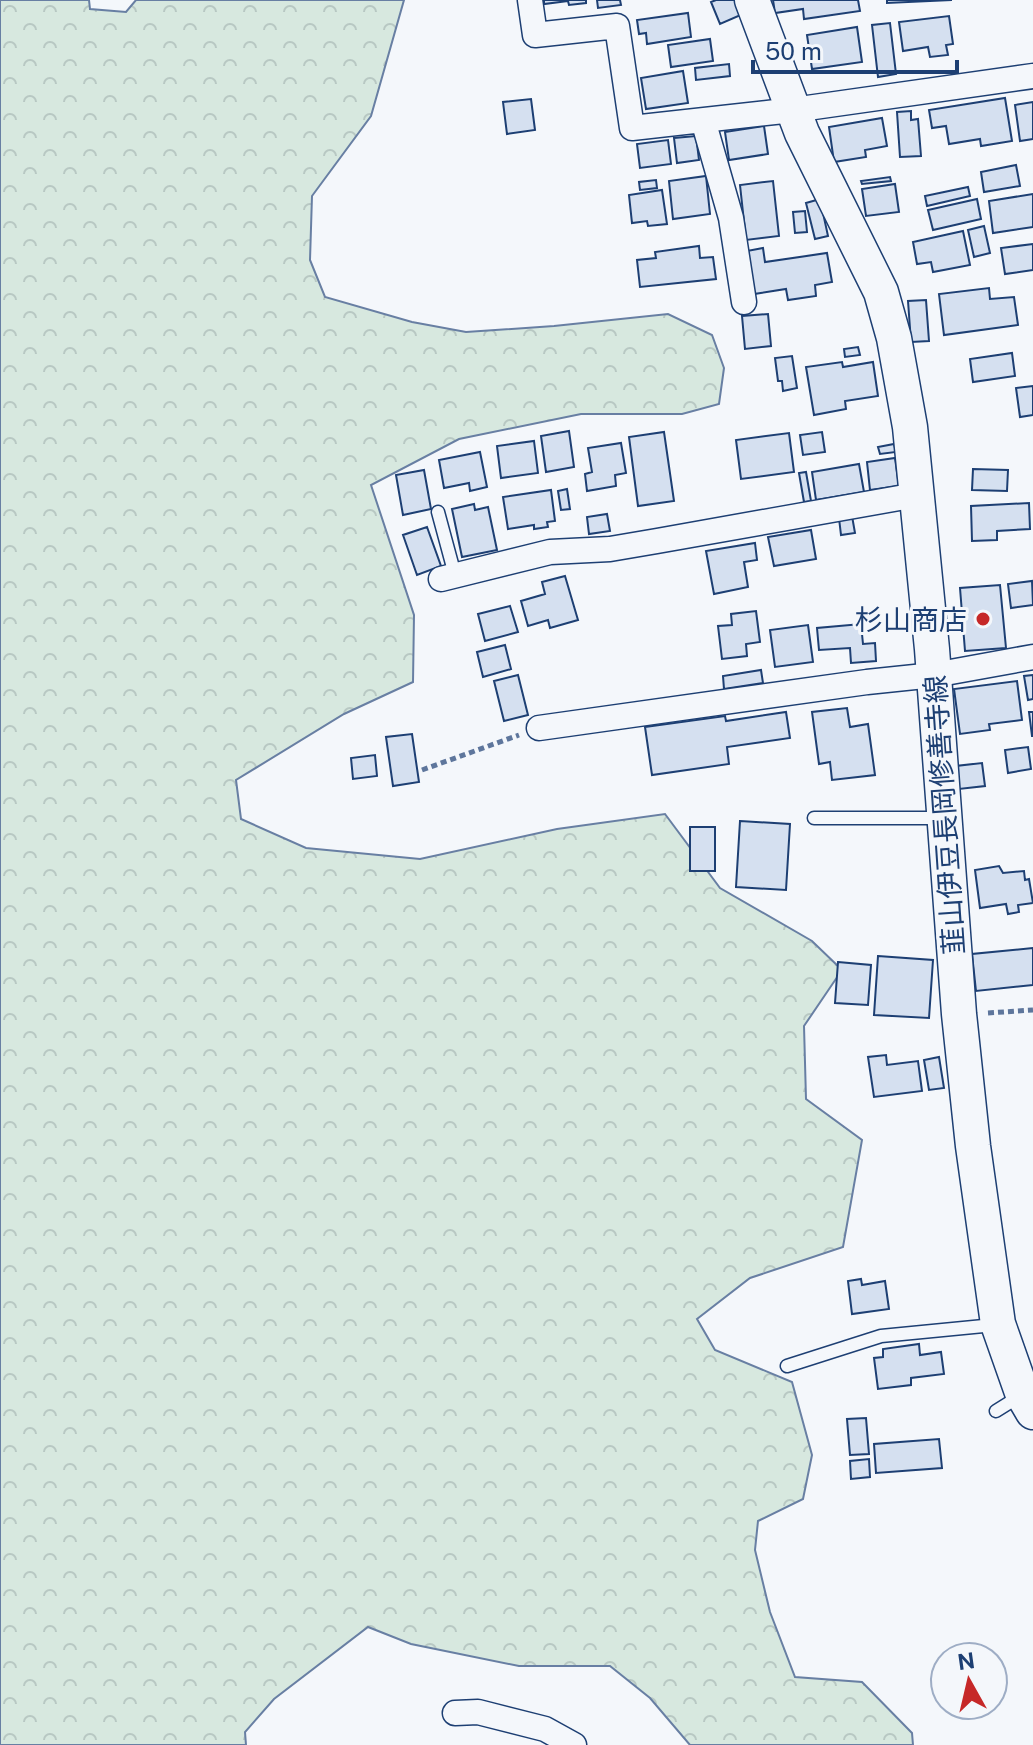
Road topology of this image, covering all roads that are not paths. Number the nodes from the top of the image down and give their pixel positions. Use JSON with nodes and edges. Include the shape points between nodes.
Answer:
{"nodes":[{"id":1,"x":530,"y":0,"type":"edge"},
{"id":2,"x":752,"y":0,"type":"edge"},
{"id":3,"x":1033,"y":76,"type":"edge"},
{"id":4,"x":793,"y":110,"type":"junction"},
{"id":5,"x":703,"y":120,"type":"junction"},
{"id":6,"x":744,"y":302,"type":"dead end"},
{"id":7,"x":916,"y":495,"type":"junction"},
{"id":8,"x":438,"y":512,"type":"dead end"},
{"id":9,"x":448,"y":577,"type":"joint"},
{"id":10,"x":1033,"y":657,"type":"edge"},
{"id":11,"x":934,"y":675,"type":"junction"},
{"id":12,"x":539,"y":728,"type":"road end"},
{"id":13,"x":814,"y":818,"type":"dead end"},
{"id":14,"x":945,"y":818,"type":"junction"},
{"id":15,"x":998,"y":1324,"type":"junction"},
{"id":16,"x":787,"y":1366,"type":"dead end"},
{"id":17,"x":1017,"y":1406,"type":"edge"},
{"id":18,"x":455,"y":1713,"type":"dead end"},
{"id":19,"x":574,"y":1745,"type":"edge"}],
"edges":[{"from":1,"to":5,"type":"street","via":[[535,35],[617,26],[632,128]]},
{"from":2,"to":4,"type":"main road","name":"韮山伊豆長岡修善寺線"},
{"from":3,"to":4,"type":"street"},
{"from":4,"to":5,"type":"street"},
{"from":4,"to":7,"type":"main road","name":"韮山伊豆長岡修善寺線","via":[[881,292],[910,427]]},
{"from":5,"to":6,"type":"street","via":[[731,218]]},
{"from":7,"to":9,"type":"street","via":[[610,549],[550,552]]},
{"from":7,"to":11,"type":"main road","name":"韮山伊豆長岡修善寺線"},
{"from":8,"to":9,"type":"lane"},
{"from":10,"to":11,"type":"street"},
{"from":11,"to":12,"type":"street"},
{"from":11,"to":14,"type":"main road","name":"韮山伊豆長岡修善寺線"},
{"from":13,"to":14,"type":"lane"},
{"from":14,"to":15,"type":"main road","name":"韮山伊豆長岡修善寺線","via":[[959,1014]]},
{"from":15,"to":16,"type":"lane","via":[[881,1336]]},
{"from":15,"to":17,"type":"main road","name":"韮山伊豆長岡修善寺線"},
{"from":18,"to":19,"type":"street","via":[[478,1712],[545,1729]]}]}
